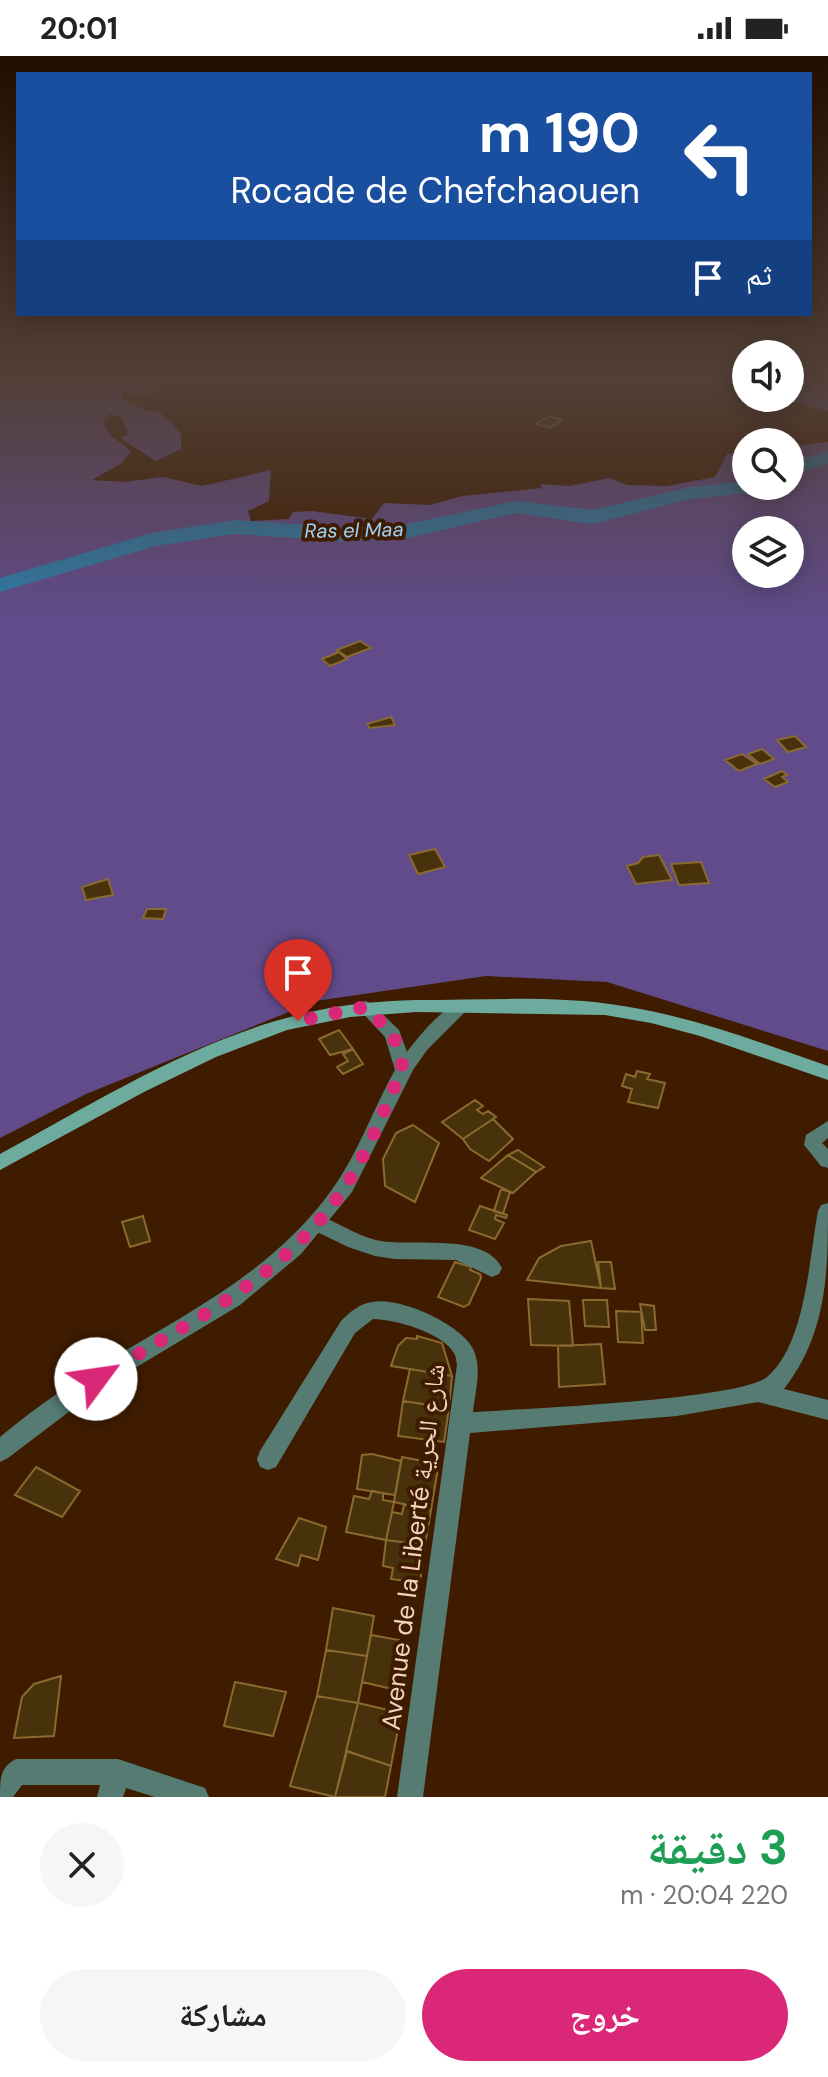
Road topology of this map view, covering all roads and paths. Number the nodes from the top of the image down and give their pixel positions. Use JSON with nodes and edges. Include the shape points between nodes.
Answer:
{"nodes":[{"id":1,"x":365,"y":1007,"type":"junction"},
{"id":2,"x":462,"y":1007,"type":"junction"},
{"id":3,"x":403,"y":1068,"type":"junction"},
{"id":4,"x":828,"y":1073,"type":"edge"},
{"id":5,"x":828,"y":1128,"type":"edge"},
{"id":6,"x":828,"y":1161,"type":"edge"},
{"id":7,"x":0,"y":1163,"type":"edge"},
{"id":8,"x":828,"y":1211,"type":"edge"},
{"id":9,"x":318,"y":1223,"type":"junction"},
{"id":10,"x":492,"y":1268,"type":"dead end"},
{"id":11,"x":763,"y":1394,"type":"junction"},
{"id":12,"x":828,"y":1410,"type":"edge"},
{"id":13,"x":460,"y":1423,"type":"junction"},
{"id":14,"x":0,"y":1451,"type":"edge"},
{"id":15,"x":268,"y":1459,"type":"dead end"},
{"id":16,"x":114,"y":1785,"type":"edge"},
{"id":17,"x":0,"y":1792,"type":"edge"},
{"id":18,"x":196,"y":1797,"type":"edge"},
{"id":19,"x":410,"y":1797,"type":"edge"}],
"edges":[{"from":1,"to":2,"type":"main road"},
{"from":1,"to":3,"type":"street","via":[[393,1034]]},
{"from":1,"to":7,"type":"main road","via":[[250,1037],[133,1091]]},
{"from":2,"to":3,"type":"street","via":[[432,1029]]},
{"from":2,"to":4,"type":"main road","via":[[550,1005],[627,1012]]},
{"from":3,"to":9,"type":"street","via":[[351,1177]]},
{"from":5,"to":6,"type":"street","via":[[813,1140]]},
{"from":8,"to":11,"type":"street","via":[[805,1331],[784,1372]]},
{"from":9,"to":10,"type":"street","via":[[371,1248],[449,1248]]},
{"from":9,"to":14,"type":"street","via":[[257,1281],[51,1408]]},
{"from":11,"to":12,"type":"street"},
{"from":11,"to":13,"type":"street"},
{"from":13,"to":15,"type":"street","name":"Avenue de la Liberté شارع الحرية","via":[[468,1365],[463,1348],[436,1328],[377,1309],[348,1327]]},
{"from":13,"to":19,"type":"street","name":"Avenue de la Liberté شارع الحرية"},
{"from":16,"to":17,"type":"street","via":[[16,1772]]},
{"from":16,"to":18,"type":"street","via":[[167,1785]]}]}
